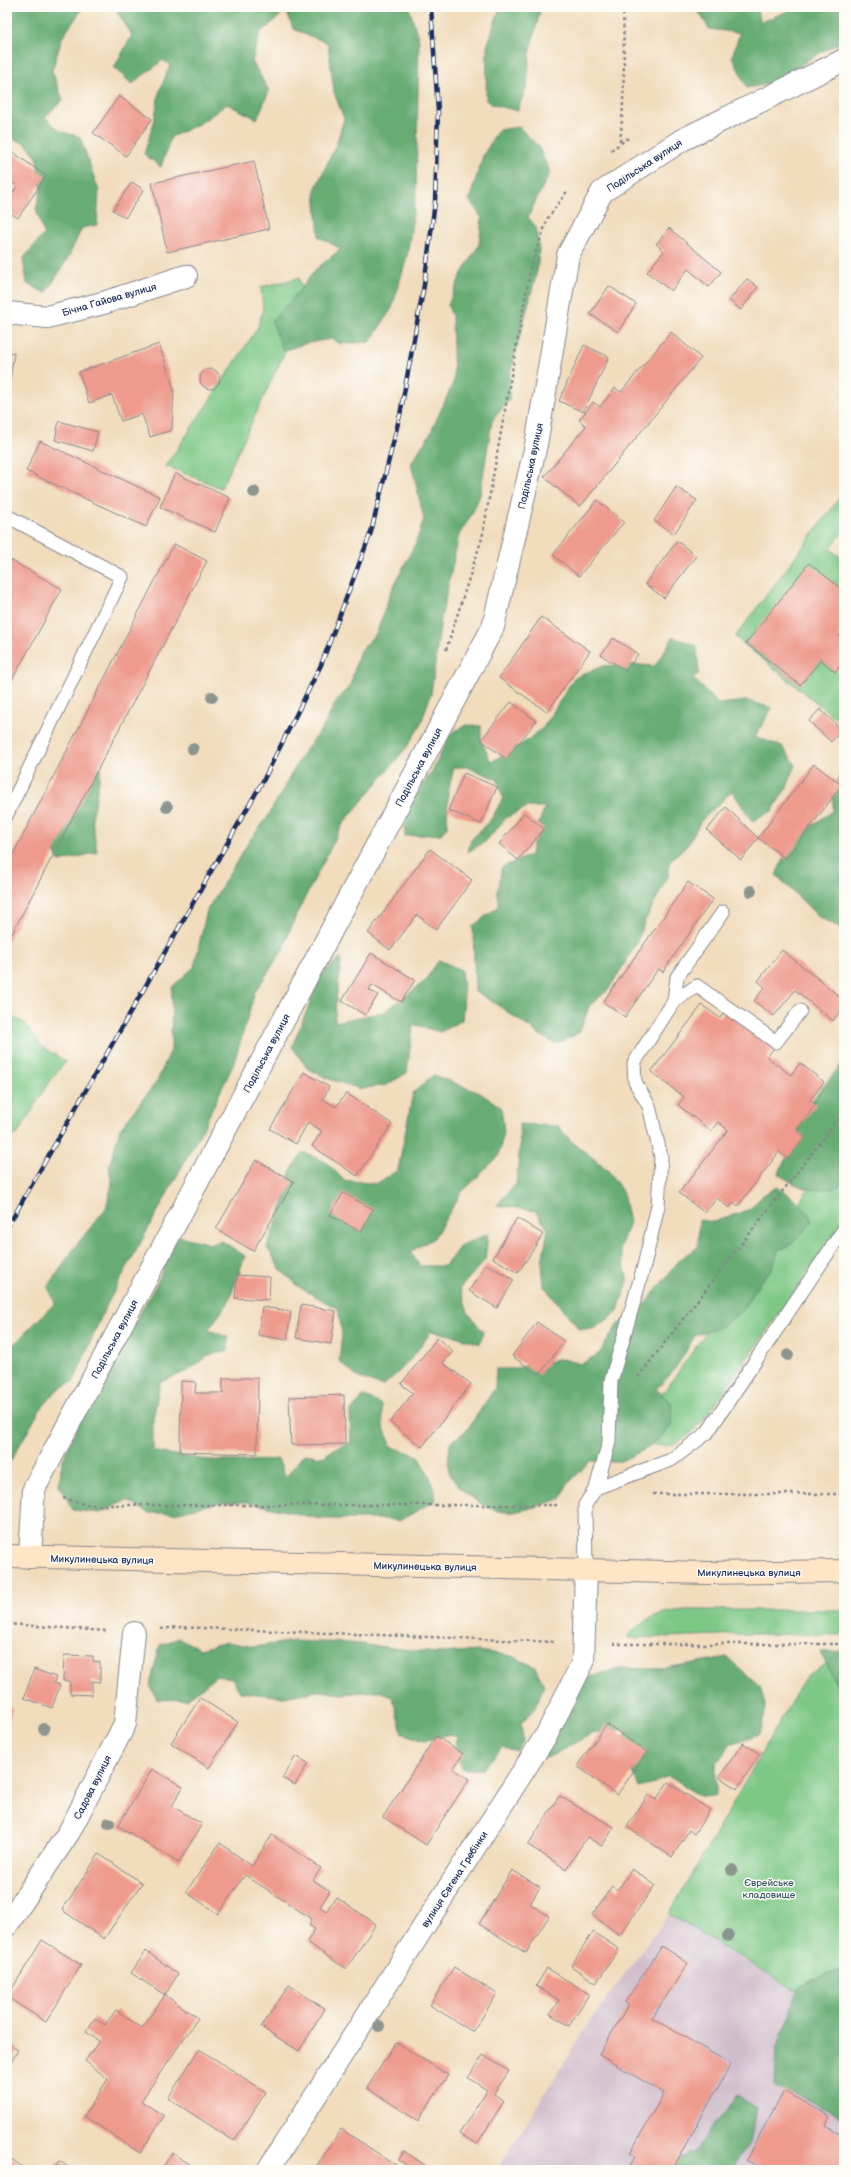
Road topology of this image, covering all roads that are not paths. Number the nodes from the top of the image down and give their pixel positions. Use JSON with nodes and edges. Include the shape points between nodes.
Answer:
{"nodes":[{"id":1,"x":844,"y":60,"type":"edge"},
{"id":2,"x":186,"y":276,"type":"dead end"},
{"id":3,"x":7,"y":313,"type":"edge"},
{"id":4,"x":7,"y":516,"type":"edge"},
{"id":5,"x":7,"y":814,"type":"edge"},
{"id":6,"x":723,"y":912,"type":"dead end"},
{"id":7,"x":674,"y":1001,"type":"junction"},
{"id":8,"x":800,"y":1011,"type":"dead end"},
{"id":9,"x":844,"y":1229,"type":"edge"},
{"id":10,"x":596,"y":1488,"type":"junction"},
{"id":11,"x":7,"y":1556,"type":"edge"},
{"id":12,"x":30,"y":1557,"type":"junction"},
{"id":13,"x":586,"y":1570,"type":"junction"},
{"id":14,"x":844,"y":1571,"type":"edge"},
{"id":15,"x":134,"y":1633,"type":"road end"},
{"id":16,"x":7,"y":1925,"type":"edge"},
{"id":17,"x":268,"y":2170,"type":"edge"}],
"edges":[{"from":1,"to":12,"type":"street","name":"Подільська вулиця","via":[[682,140],[602,192],[568,255],[536,445],[493,627],[34,1489]]},
{"from":2,"to":3,"type":"street","name":"Бічна Гайова вулиця","via":[[103,303],[47,317]]},
{"from":4,"to":5,"type":"lane","via":[[122,577]]},
{"from":6,"to":7,"type":"lane","via":[[677,977]]},
{"from":7,"to":8,"type":"lane","via":[[697,986],[776,1042]]},
{"from":7,"to":10,"type":"lane","via":[[634,1063],[635,1082],[650,1106],[661,1157],[658,1199],[644,1266],[611,1381],[609,1442]]},
{"from":9,"to":10,"type":"lane","via":[[707,1433],[671,1460]]},
{"from":10,"to":13,"type":"lane","via":[[585,1505]]},
{"from":11,"to":12,"type":"main road","name":"Микулинецька вулиця"},
{"from":12,"to":13,"type":"main road","name":"Микулинецька вулиця"},
{"from":13,"to":14,"type":"main road","name":"Микулинецька вулиця","via":[[708,1573]]},
{"from":13,"to":17,"type":"street","name":"вулиця Євгена Гребінки","via":[[583,1662],[547,1734]]},
{"from":15,"to":16,"type":"street","name":"Садова вулиця","via":[[125,1724],[69,1832]]}]}
